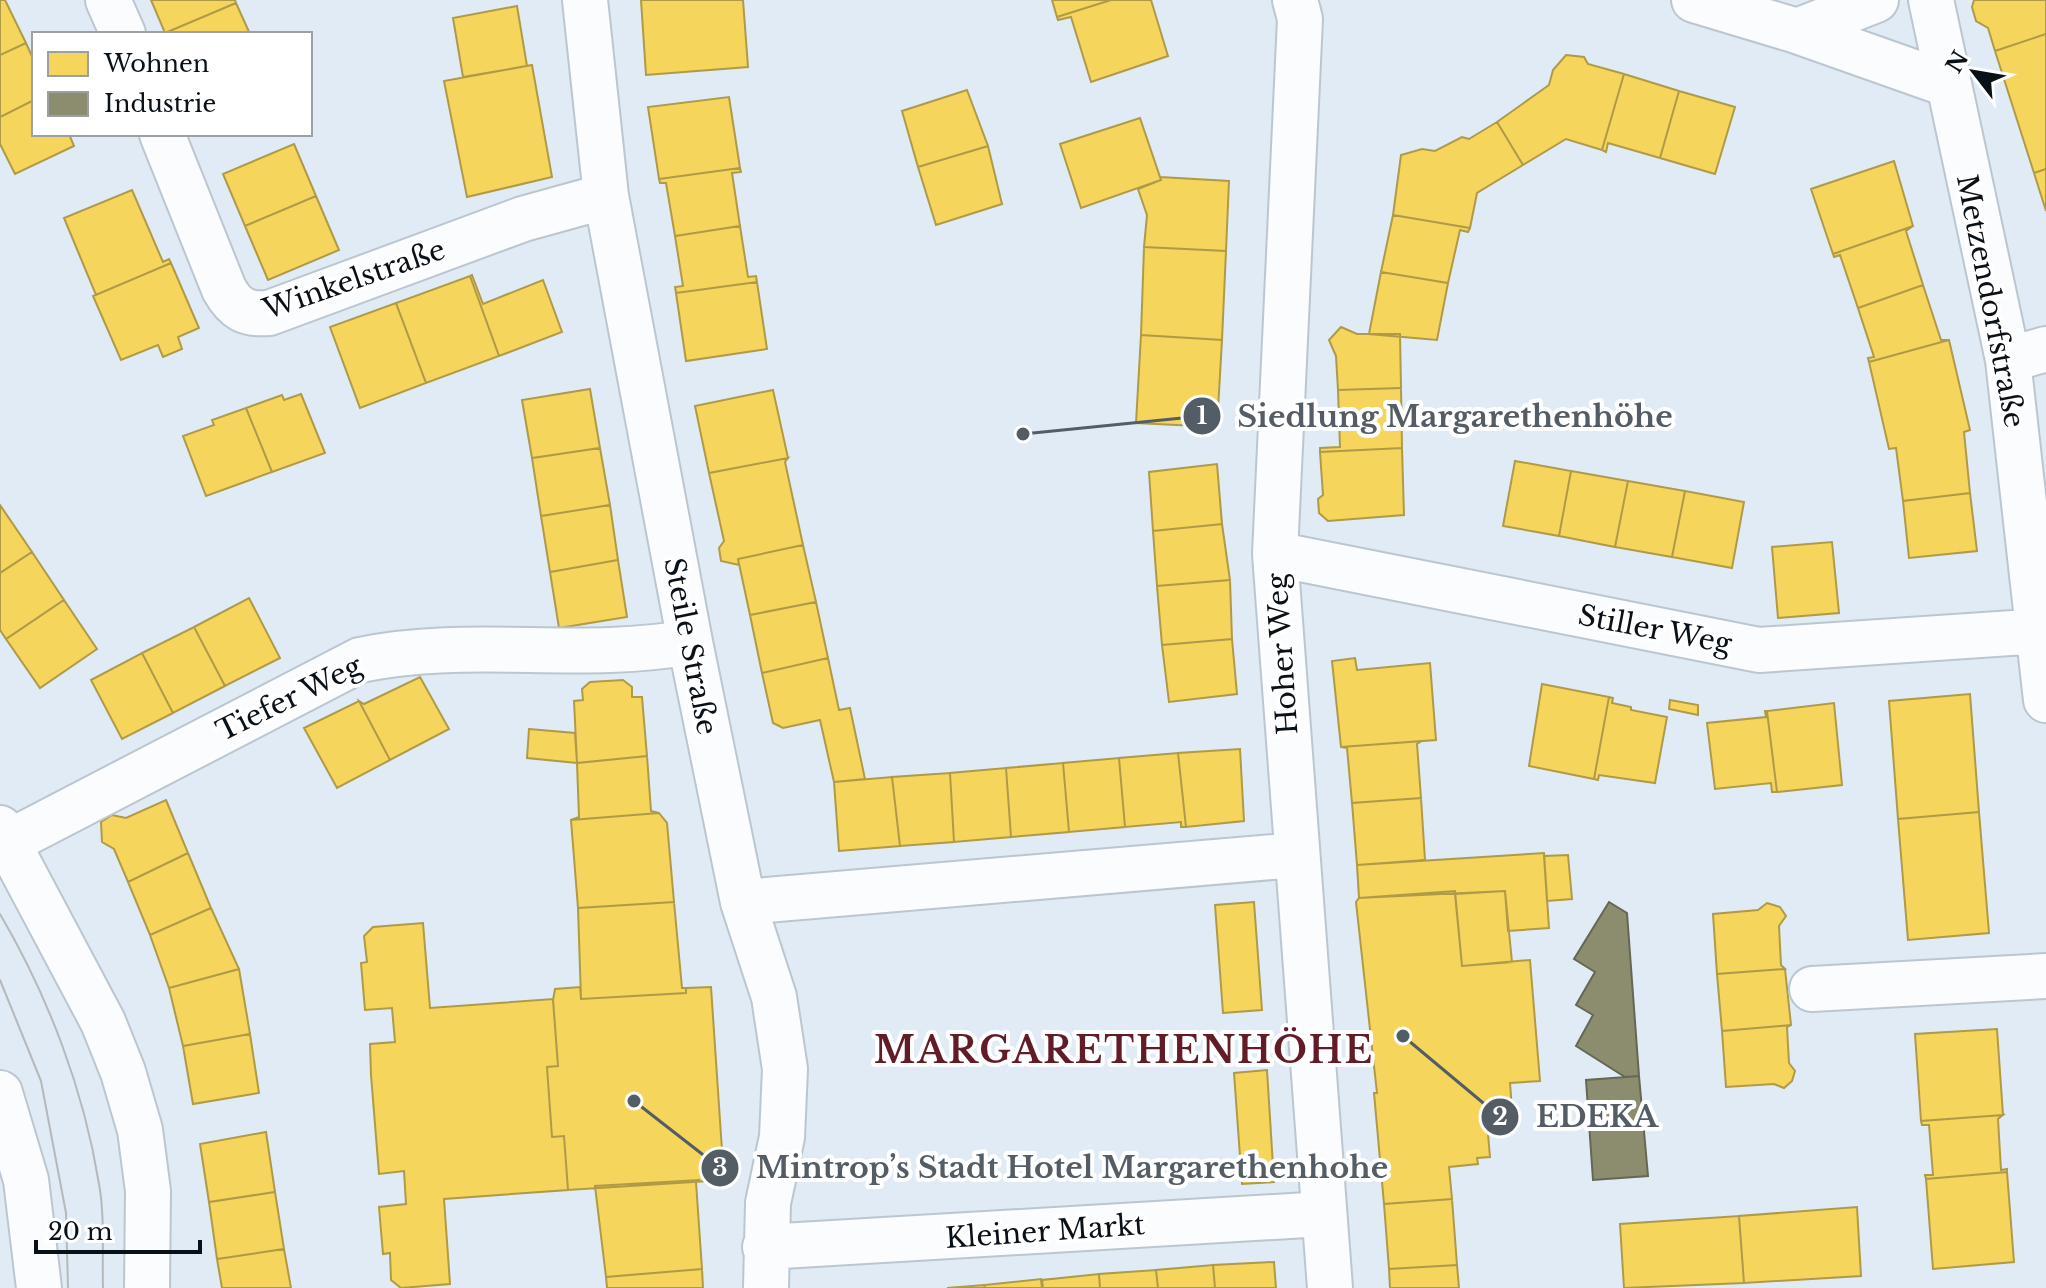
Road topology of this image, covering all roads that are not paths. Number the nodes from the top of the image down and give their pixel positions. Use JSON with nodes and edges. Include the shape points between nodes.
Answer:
{"nodes":[{"id":1,"x":108,"y":0,"type":"edge"},
{"id":2,"x":585,"y":0,"type":"edge"},
{"id":3,"x":1694,"y":0,"type":"edge"},
{"id":4,"x":1876,"y":0,"type":"edge"},
{"id":5,"x":1931,"y":0,"type":"edge"},
{"id":6,"x":1306,"y":6,"type":"edge"},
{"id":7,"x":1797,"y":31,"type":"junction"},
{"id":8,"x":122,"y":32,"type":"edge"},
{"id":9,"x":1947,"y":84,"type":"junction"},
{"id":10,"x":163,"y":136,"type":"edge"},
{"id":11,"x":606,"y":196,"type":"junction"},
{"id":12,"x":2027,"y":355,"type":"edge"},
{"id":13,"x":1275,"y":554,"type":"junction"},
{"id":14,"x":2041,"y":631,"type":"junction"},
{"id":15,"x":690,"y":642,"type":"junction"},
{"id":16,"x":2046,"y":700,"type":"edge"},
{"id":17,"x":4,"y":835,"type":"edge"},
{"id":18,"x":1296,"y":855,"type":"junction"},
{"id":19,"x":743,"y":902,"type":"junction"},
{"id":20,"x":2046,"y":976,"type":"edge"},
{"id":21,"x":1812,"y":989,"type":"dead end"},
{"id":22,"x":0,"y":1093,"type":"edge"},
{"id":23,"x":1324,"y":1214,"type":"junction"},
{"id":24,"x":766,"y":1267,"type":"edge"},
{"id":25,"x":39,"y":1288,"type":"edge"},
{"id":26,"x":147,"y":1288,"type":"edge"},
{"id":27,"x":1330,"y":1288,"type":"edge"}],
"edges":[{"from":1,"to":8,"type":"street"},
{"from":2,"to":11,"type":"street","name":"Steile Straße"},
{"from":3,"to":7,"type":"street"},
{"from":4,"to":7,"type":"street"},
{"from":5,"to":9,"type":"street","name":"Metzendorfstraße"},
{"from":6,"to":13,"type":"street","name":"Hoher Weg"},
{"from":7,"to":9,"type":"street"},
{"from":9,"to":12,"type":"street","name":"Metzendorfstraße"},
{"from":10,"to":11,"type":"street","name":"Winkelstraße","via":[[224,289],[233,305],[250,314],[269,313],[523,219]]},
{"from":11,"to":15,"type":"street","name":"Steile Straße"},
{"from":12,"to":14,"type":"street","name":"Metzendorfstraße"},
{"from":13,"to":14,"type":"street","name":"Stiller Weg","via":[[1759,650]]},
{"from":13,"to":18,"type":"street","name":"Hoher Weg"},
{"from":14,"to":16,"type":"street","name":"Metzendorfstraße"},
{"from":15,"to":17,"type":"street","name":"Tiefer Weg","via":[[644,650],[400,651],[360,660]]},
{"from":15,"to":19,"type":"street","name":"Steile Straße"},
{"from":17,"to":26,"type":"street","via":[[103,1022],[123,1072],[140,1130],[148,1191]]},
{"from":18,"to":19,"type":"street"},
{"from":18,"to":23,"type":"street","name":"Hoher Weg"},
{"from":19,"to":24,"type":"street","name":"Steile Straße","via":[[774,997],[785,1069],[782,1137],[768,1203]]},
{"from":20,"to":21,"type":"street"},
{"from":22,"to":25,"type":"street","via":[[26,1180]]},
{"from":23,"to":24,"type":"street","name":"Kleiner Markt"},
{"from":23,"to":27,"type":"street","name":"Hoher Weg"}]}
